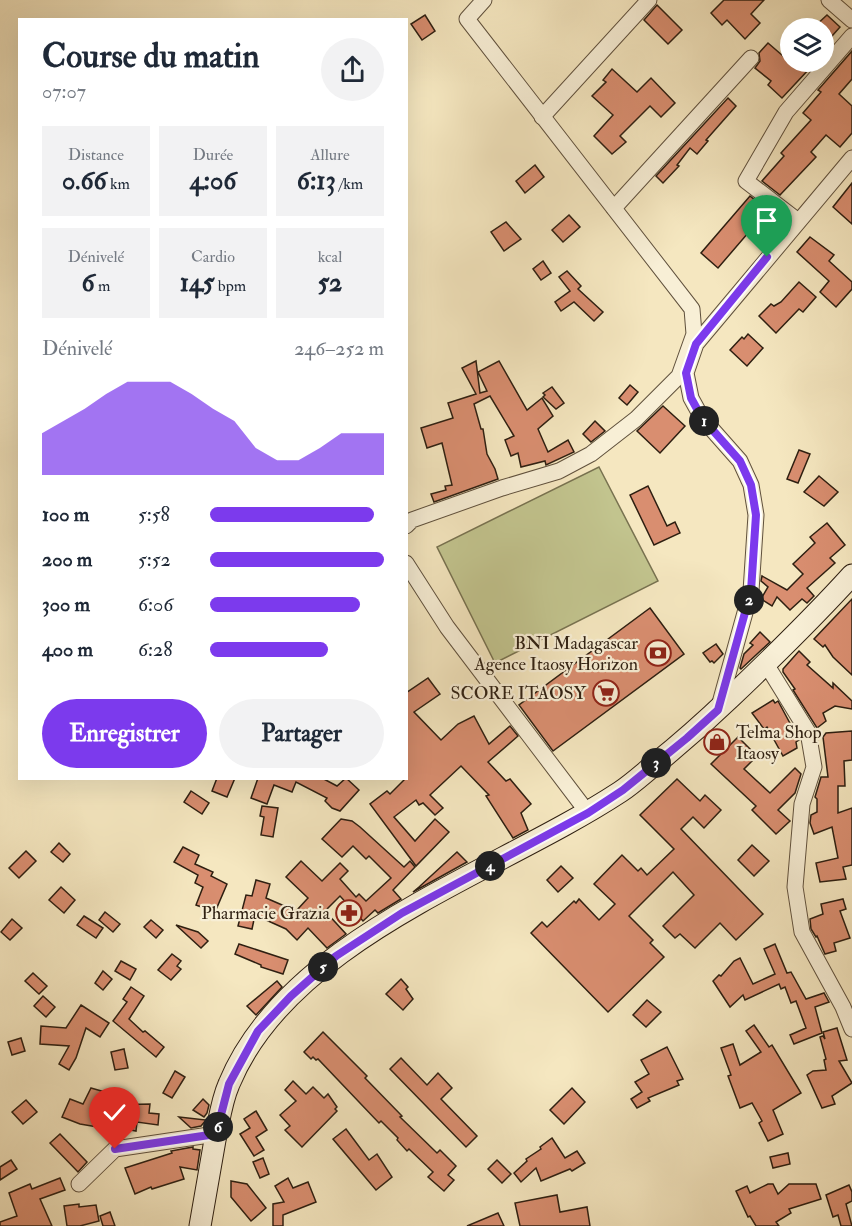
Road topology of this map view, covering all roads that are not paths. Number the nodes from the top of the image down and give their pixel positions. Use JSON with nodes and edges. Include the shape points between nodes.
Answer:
{"nodes":[{"id":1,"x":484,"y":0,"type":"edge"},
{"id":2,"x":649,"y":0,"type":"edge"},
{"id":3,"x":829,"y":0,"type":"edge"},
{"id":4,"x":852,"y":20,"type":"edge"},
{"id":5,"x":852,"y":36,"type":"edge"},
{"id":6,"x":751,"y":58,"type":"dead end"},
{"id":7,"x":542,"y":117,"type":"junction"},
{"id":8,"x":852,"y":158,"type":"edge"},
{"id":9,"x":614,"y":208,"type":"junction"},
{"id":10,"x":798,"y":221,"type":"junction"},
{"id":11,"x":408,"y":524,"type":"edge"},
{"id":12,"x":408,"y":566,"type":"edge"},
{"id":13,"x":852,"y":575,"type":"edge"},
{"id":14,"x":766,"y":664,"type":"junction"},
{"id":15,"x":718,"y":710,"type":"junction"},
{"id":16,"x":588,"y":813,"type":"junction"},
{"id":17,"x":852,"y":1029,"type":"edge"},
{"id":18,"x":216,"y":1134,"type":"junction"},
{"id":19,"x":79,"y":1184,"type":"dead end"},
{"id":20,"x":200,"y":1226,"type":"edge"}],
"edges":[{"from":1,"to":7,"type":"street","via":[[467,19]]},
{"from":2,"to":7,"type":"street"},
{"from":3,"to":4,"type":"street"},
{"from":5,"to":10,"type":"street","via":[[786,112],[746,181]]},
{"from":6,"to":9,"type":"street"},
{"from":7,"to":9,"type":"street"},
{"from":8,"to":10,"type":"street"},
{"from":9,"to":11,"type":"street","via":[[692,309],[694,334],[679,376],[636,419],[591,454],[559,471]]},
{"from":10,"to":15,"type":"street","via":[[696,344],[686,373],[691,398],[702,418],[740,461],[751,485],[756,515],[751,591]]},
{"from":12,"to":16,"type":"street","via":[[447,627]]},
{"from":13,"to":14,"type":"street"},
{"from":14,"to":15,"type":"street"},
{"from":14,"to":17,"type":"street","via":[[808,732],[814,767],[802,804],[795,887],[802,932]]},
{"from":15,"to":16,"type":"street","via":[[623,790]]},
{"from":16,"to":18,"type":"street","via":[[402,913],[311,977],[258,1031],[229,1084]]},
{"from":18,"to":19,"type":"street","via":[[115,1149]]},
{"from":18,"to":20,"type":"street"}]}
